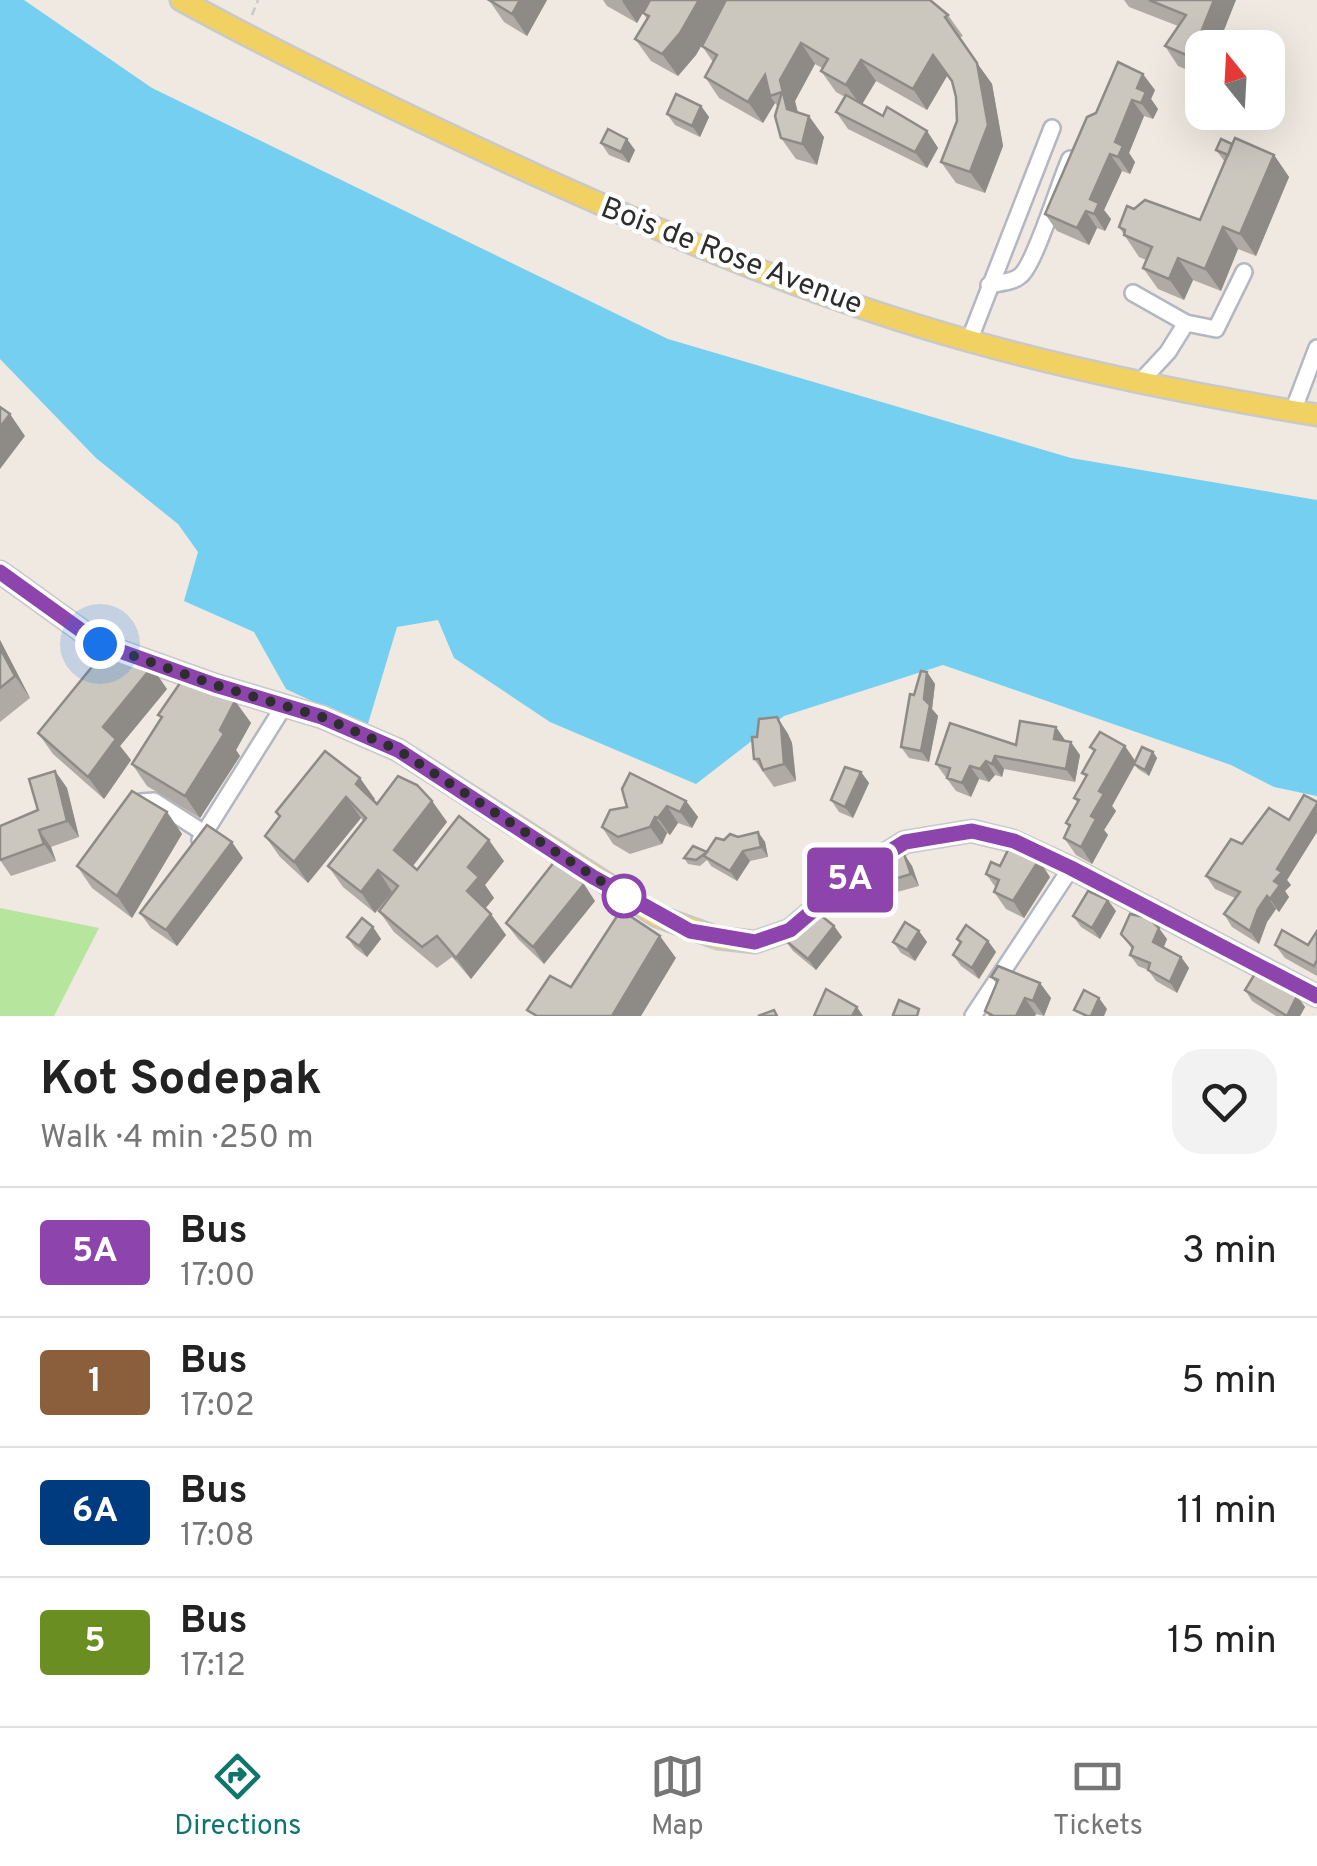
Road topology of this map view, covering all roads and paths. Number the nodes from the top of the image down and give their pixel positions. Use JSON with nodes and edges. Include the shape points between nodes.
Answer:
{"nodes":[{"id":1,"x":181,"y":0,"type":"edge"},
{"id":2,"x":1052,"y":128,"type":"dead end"},
{"id":3,"x":1080,"y":137,"type":"edge"},
{"id":4,"x":1244,"y":272,"type":"dead end"},
{"id":5,"x":989,"y":284,"type":"junction"},
{"id":6,"x":1134,"y":294,"type":"dead end"},
{"id":7,"x":1186,"y":323,"type":"junction"},
{"id":8,"x":969,"y":341,"type":"junction"},
{"id":9,"x":1317,"y":348,"type":"edge"},
{"id":10,"x":1141,"y":381,"type":"junction"},
{"id":11,"x":1293,"y":411,"type":"junction"},
{"id":12,"x":1317,"y":415,"type":"edge"},
{"id":13,"x":0,"y":572,"type":"edge"},
{"id":14,"x":284,"y":706,"type":"junction"},
{"id":15,"x":118,"y":832,"type":"edge"},
{"id":16,"x":204,"y":833,"type":"junction"},
{"id":17,"x":194,"y":849,"type":"edge"},
{"id":18,"x":1071,"y":868,"type":"junction"},
{"id":19,"x":1317,"y":996,"type":"edge"},
{"id":20,"x":973,"y":1016,"type":"edge"}],
"edges":[{"from":1,"to":8,"type":"main road","name":"Bois de Rose Avenue","via":[[409,118],[681,241]]},
{"from":2,"to":5,"type":"street"},
{"from":3,"to":5,"type":"street","via":[[1031,264],[1018,278]]},
{"from":4,"to":7,"type":"street","via":[[1216,328]]},
{"from":5,"to":8,"type":"street"},
{"from":6,"to":7,"type":"street"},
{"from":7,"to":10,"type":"street"},
{"from":8,"to":10,"type":"main road","name":"Bois de Rose Avenue"},
{"from":9,"to":11,"type":"street"},
{"from":10,"to":11,"type":"main road","name":"Bois de Rose Avenue"},
{"from":11,"to":12,"type":"main road","name":"Bois de Rose Avenue"},
{"from":13,"to":14,"type":"main road","via":[[100,644]]},
{"from":14,"to":16,"type":"street"},
{"from":14,"to":18,"type":"main road","via":[[398,750],[657,916],[718,938],[755,942],[790,930],[863,868],[905,842],[939,834],[972,831],[1014,841]]},
{"from":15,"to":16,"type":"street","via":[[148,800]]},
{"from":16,"to":17,"type":"street"},
{"from":18,"to":19,"type":"main road"},
{"from":18,"to":20,"type":"street"}]}
